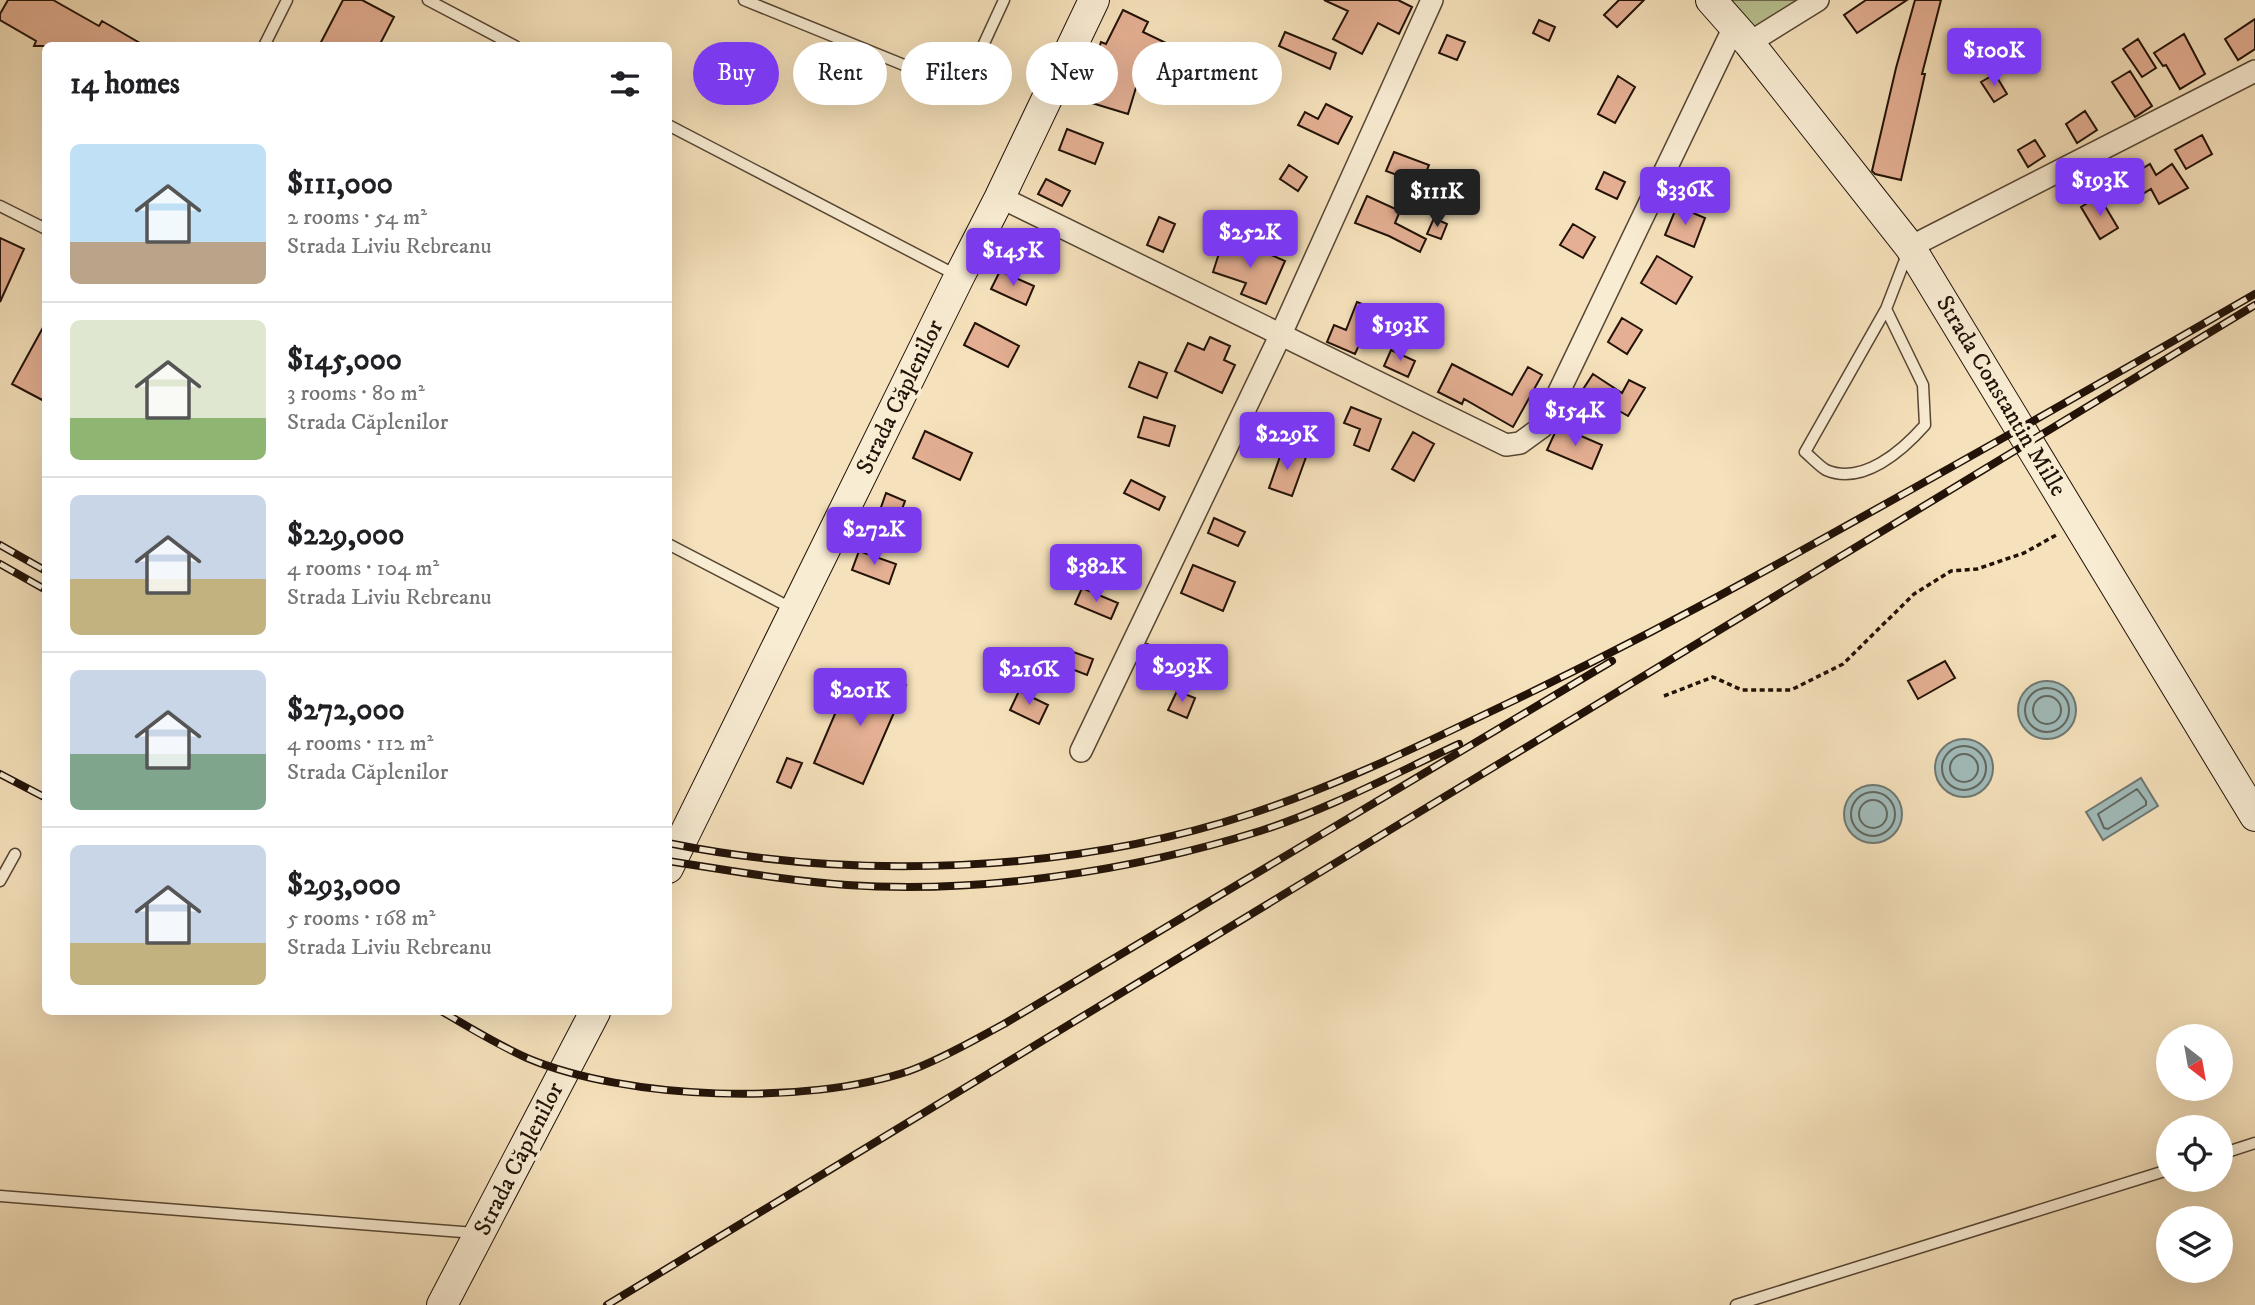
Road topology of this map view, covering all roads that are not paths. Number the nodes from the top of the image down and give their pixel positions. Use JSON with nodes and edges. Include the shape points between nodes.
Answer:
{"nodes":[{"id":1,"x":287,"y":0,"type":"edge"},
{"id":2,"x":428,"y":0,"type":"edge"},
{"id":3,"x":744,"y":0,"type":"edge"},
{"id":4,"x":1004,"y":0,"type":"edge"},
{"id":5,"x":1094,"y":0,"type":"edge"},
{"id":6,"x":1432,"y":0,"type":"edge"},
{"id":7,"x":1711,"y":0,"type":"edge"},
{"id":8,"x":1818,"y":0,"type":"edge"},
{"id":9,"x":1742,"y":35,"type":"junction"},
{"id":10,"x":266,"y":42,"type":"edge"},
{"id":11,"x":507,"y":42,"type":"edge"},
{"id":12,"x":2255,"y":71,"type":"edge"},
{"id":13,"x":672,"y":127,"type":"edge"},
{"id":14,"x":1000,"y":197,"type":"junction"},
{"id":15,"x":0,"y":206,"type":"edge"},
{"id":16,"x":42,"y":227,"type":"edge"},
{"id":17,"x":1910,"y":247,"type":"junction"},
{"id":18,"x":959,"y":277,"type":"junction"},
{"id":19,"x":1886,"y":309,"type":"junction"},
{"id":20,"x":1281,"y":334,"type":"junction"},
{"id":21,"x":672,"y":546,"type":"edge"},
{"id":22,"x":795,"y":610,"type":"junction"},
{"id":23,"x":1081,"y":751,"type":"dead end"},
{"id":24,"x":2255,"y":816,"type":"edge"},
{"id":25,"x":15,"y":855,"type":"dead end"},
{"id":26,"x":672,"y":860,"type":"edge"},
{"id":27,"x":0,"y":881,"type":"edge"},
{"id":28,"x":593,"y":1015,"type":"edge"},
{"id":29,"x":2255,"y":1143,"type":"edge"},
{"id":30,"x":2233,"y":1150,"type":"edge"},
{"id":31,"x":2156,"y":1174,"type":"edge"},
{"id":32,"x":0,"y":1196,"type":"edge"},
{"id":33,"x":480,"y":1234,"type":"junction"},
{"id":34,"x":442,"y":1305,"type":"edge"},
{"id":35,"x":1735,"y":1305,"type":"edge"}],
"edges":[{"from":1,"to":10,"type":"lane"},
{"from":2,"to":11,"type":"lane"},
{"from":3,"to":4,"type":"lane","via":[[963,89]]},
{"from":5,"to":14,"type":"street","name":"Strada Căplenilor"},
{"from":6,"to":20,"type":"street"},
{"from":7,"to":9,"type":"street","name":"Strada Constantin Mille"},
{"from":8,"to":9,"type":"street"},
{"from":9,"to":17,"type":"street","name":"Strada Constantin Mille"},
{"from":9,"to":20,"type":"street","via":[[1542,427],[1521,443],[1506,445]]},
{"from":12,"to":17,"type":"street"},
{"from":13,"to":18,"type":"lane"},
{"from":14,"to":18,"type":"street","name":"Strada Căplenilor"},
{"from":14,"to":20,"type":"street"},
{"from":15,"to":16,"type":"lane"},
{"from":17,"to":19,"type":"lane"},
{"from":17,"to":24,"type":"street","name":"Strada Constantin Mille"},
{"from":18,"to":22,"type":"street","name":"Strada Căplenilor"},
{"from":19,"to":19,"type":"lane","via":[[1923,385],[1925,425],[1904,450],[1855,475],[1827,470],[1805,452]]},
{"from":20,"to":23,"type":"street"},
{"from":21,"to":22,"type":"lane"},
{"from":22,"to":26,"type":"street","name":"Strada Căplenilor"},
{"from":25,"to":27,"type":"lane"},
{"from":28,"to":33,"type":"street","name":"Strada Căplenilor"},
{"from":29,"to":30,"type":"lane"},
{"from":31,"to":35,"type":"lane"},
{"from":32,"to":33,"type":"lane"},
{"from":33,"to":34,"type":"street","name":"Strada Căplenilor"}]}
